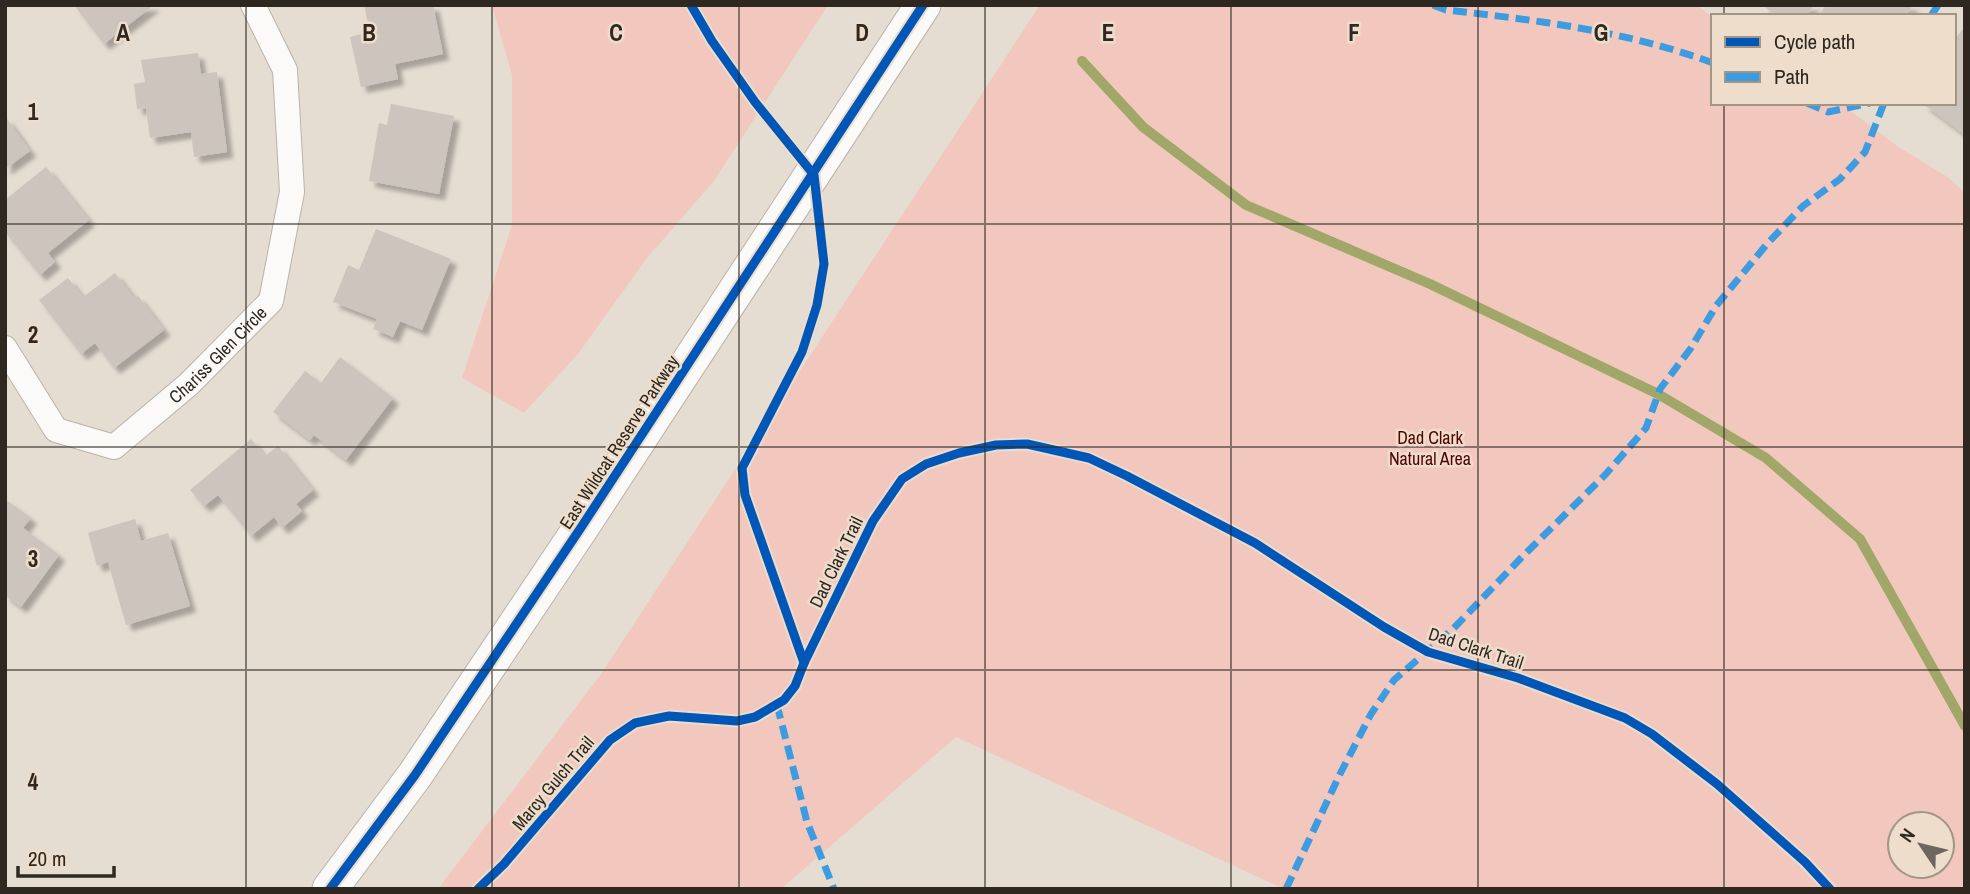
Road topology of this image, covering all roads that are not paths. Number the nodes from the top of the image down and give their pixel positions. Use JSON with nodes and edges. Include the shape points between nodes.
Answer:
{"nodes":[{"id":1,"x":253,"y":5,"type":"edge"},
{"id":2,"x":923,"y":5,"type":"edge"},
{"id":3,"x":5,"y":348,"type":"edge"},
{"id":4,"x":330,"y":889,"type":"edge"}],
"edges":[{"from":1,"to":3,"type":"street","name":"Chariss Glen Circle","via":[[285,70],[290,151],[292,192],[271,301],[190,384],[114,447],[56,430]]},
{"from":2,"to":4,"type":"main road","name":"East Wildcat Reserve Parkway","via":[[596,506],[415,775]]}]}
